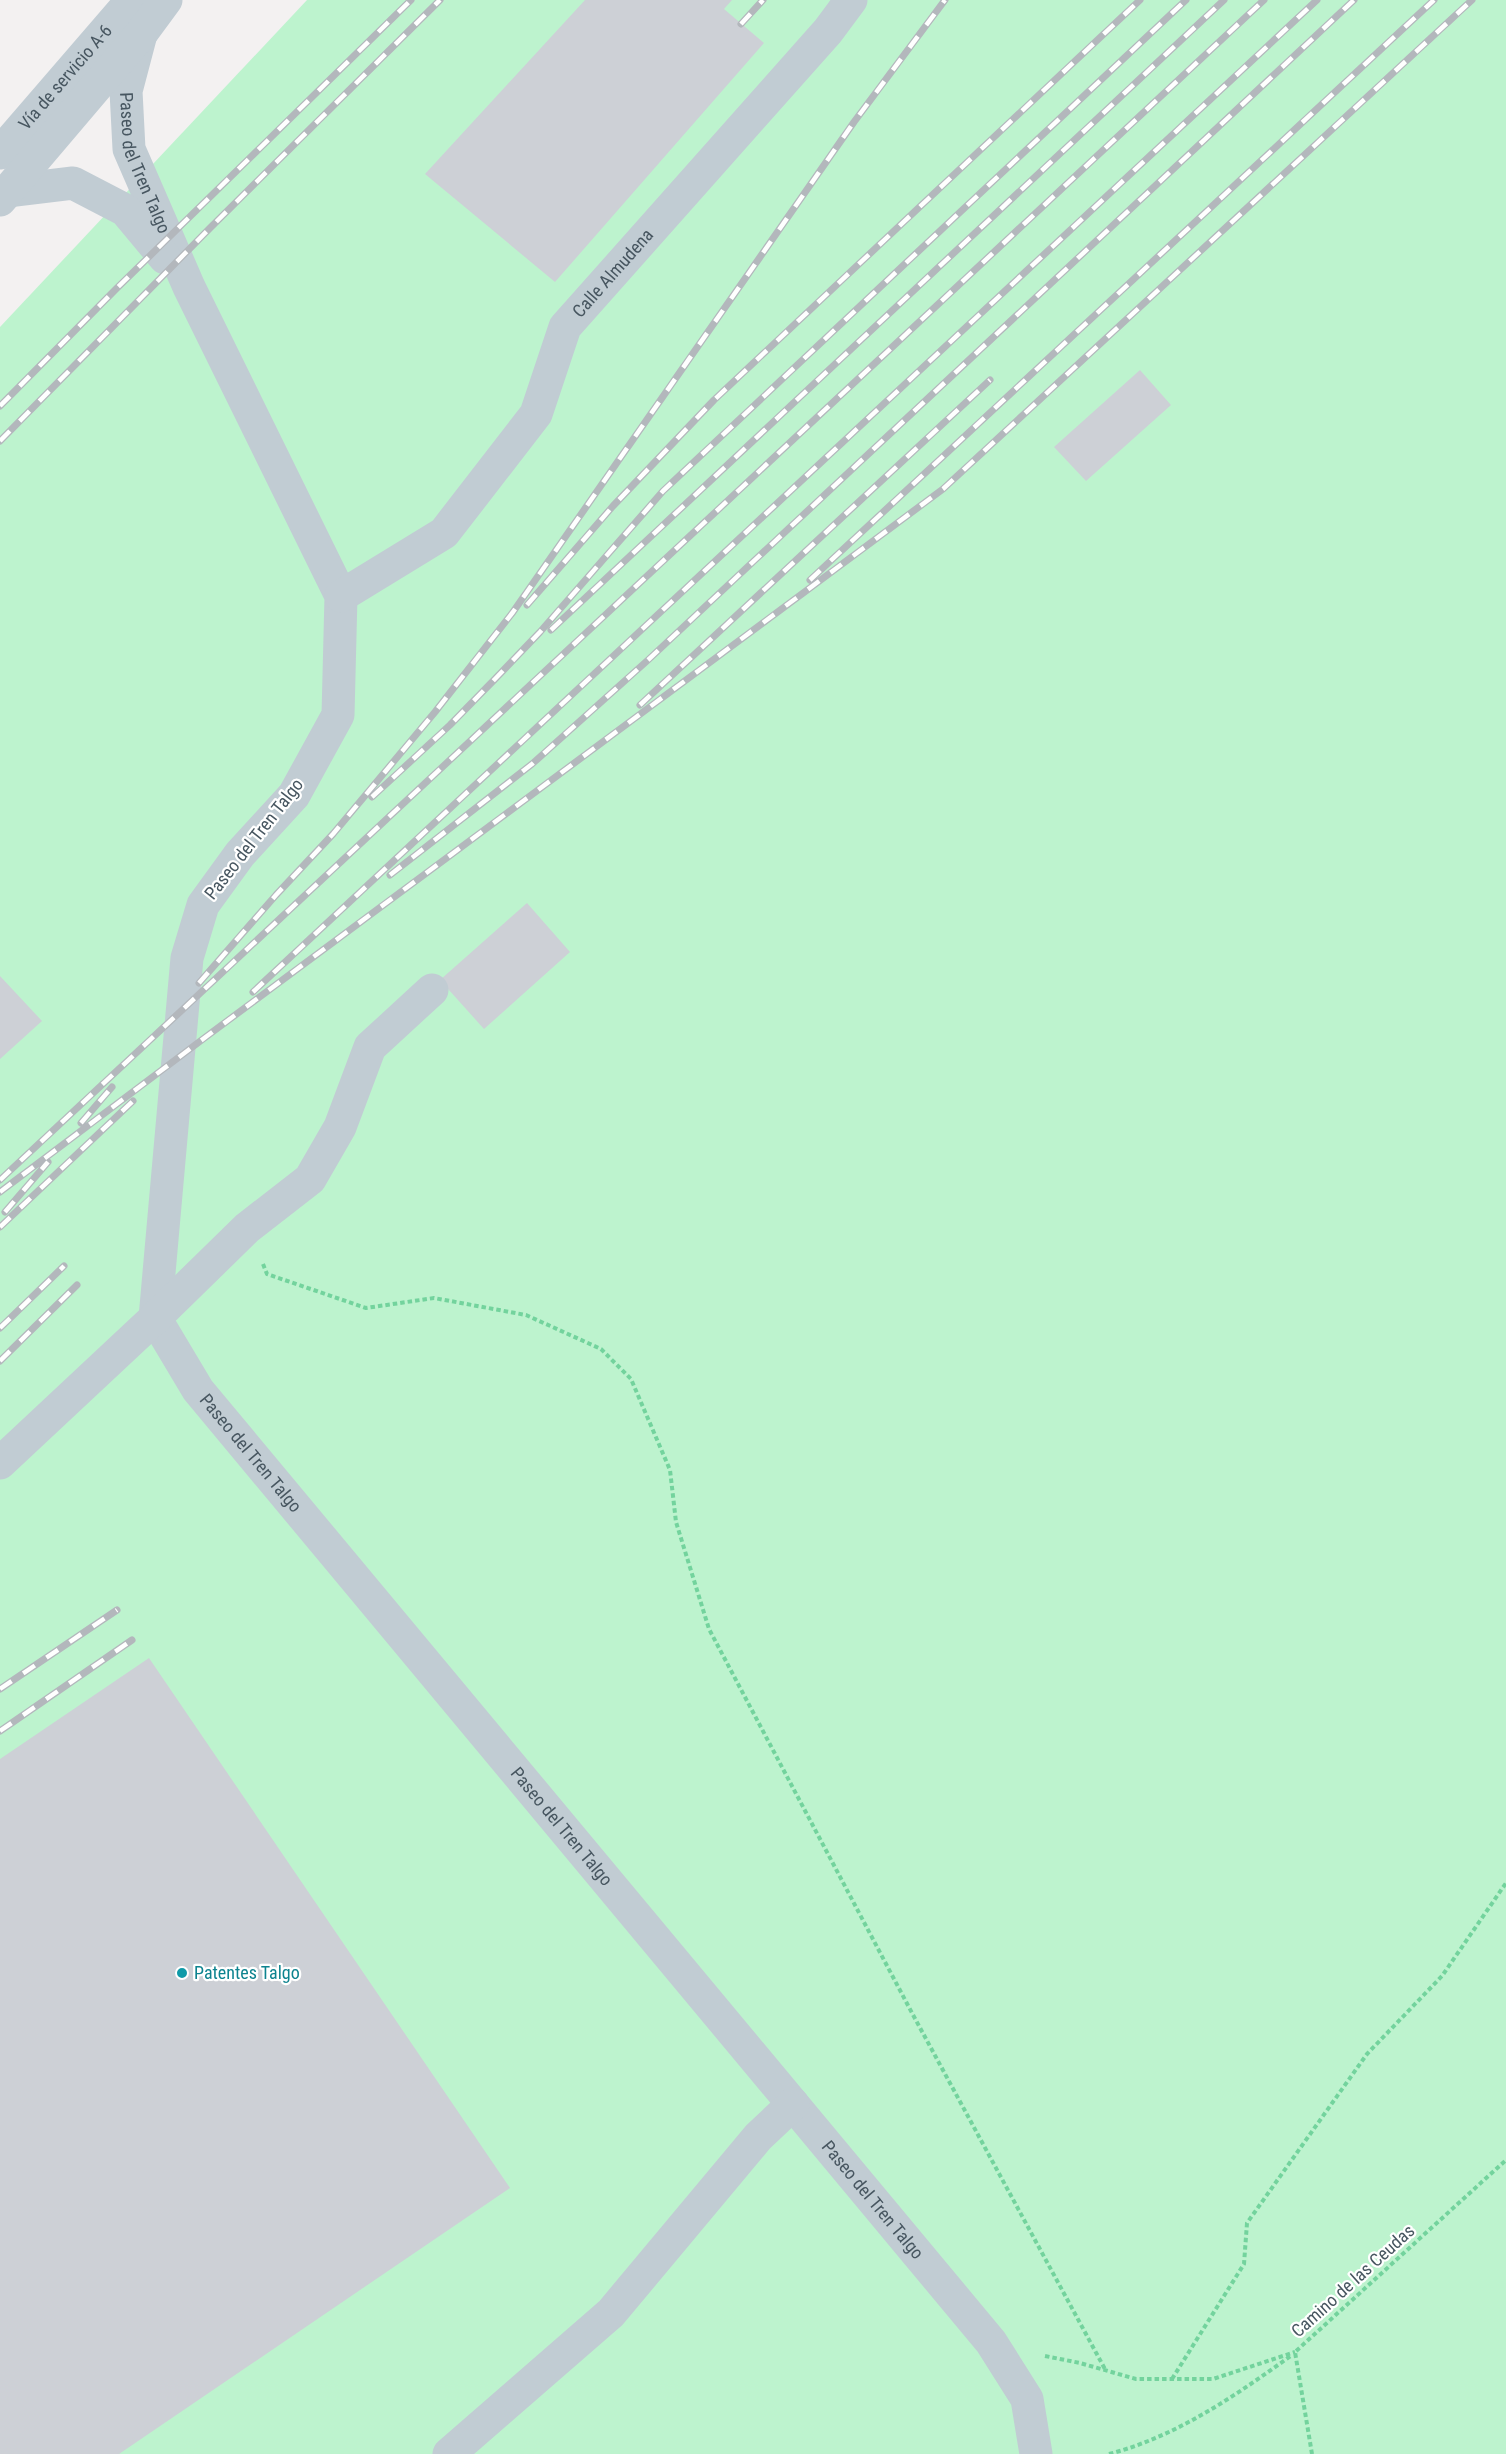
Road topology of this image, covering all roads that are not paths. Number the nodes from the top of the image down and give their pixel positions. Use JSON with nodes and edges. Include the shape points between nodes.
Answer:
{"nodes":[{"id":1,"x":132,"y":0,"type":"edge"},
{"id":2,"x":166,"y":0,"type":"edge"},
{"id":3,"x":851,"y":0,"type":"edge"},
{"id":4,"x":141,"y":34,"type":"junction"},
{"id":5,"x":0,"y":153,"type":"edge"},
{"id":6,"x":4,"y":196,"type":"edge"},
{"id":7,"x":189,"y":286,"type":"junction"},
{"id":8,"x":341,"y":596,"type":"junction"},
{"id":9,"x":432,"y":990,"type":"dead end"},
{"id":10,"x":155,"y":1318,"type":"junction"},
{"id":11,"x":0,"y":1462,"type":"edge"},
{"id":12,"x":793,"y":2104,"type":"junction"},
{"id":13,"x":449,"y":2454,"type":"edge"},
{"id":14,"x":1036,"y":2454,"type":"edge"}],
"edges":[{"from":1,"to":5,"type":"street","name":"Vía de servicio A-6"},
{"from":2,"to":4,"type":"street"},
{"from":3,"to":8,"type":"street","name":"Calle Almudena","via":[[828,31],[565,327],[536,414],[444,533]]},
{"from":4,"to":6,"type":"street"},
{"from":4,"to":7,"type":"street","name":"Paseo del Tren Talgo","via":[[126,91],[129,149]]},
{"from":6,"to":7,"type":"street","name":"Paseo del Tren Talgo","via":[[73,183],[125,210]]},
{"from":7,"to":8,"type":"street","name":"Paseo del Tren Talgo"},
{"from":8,"to":10,"type":"street","name":"Paseo del Tren Talgo","via":[[338,715],[294,795],[240,854],[203,905],[187,958]]},
{"from":9,"to":10,"type":"street","via":[[370,1047],[340,1127],[310,1179],[247,1228]]},
{"from":10,"to":11,"type":"street"},
{"from":10,"to":12,"type":"street","name":"Paseo del Tren Talgo","via":[[198,1390]]},
{"from":12,"to":13,"type":"street","via":[[758,2137],[611,2313]]},
{"from":12,"to":14,"type":"street","name":"Paseo del Tren Talgo","via":[[991,2342],[1027,2399]]}]}
